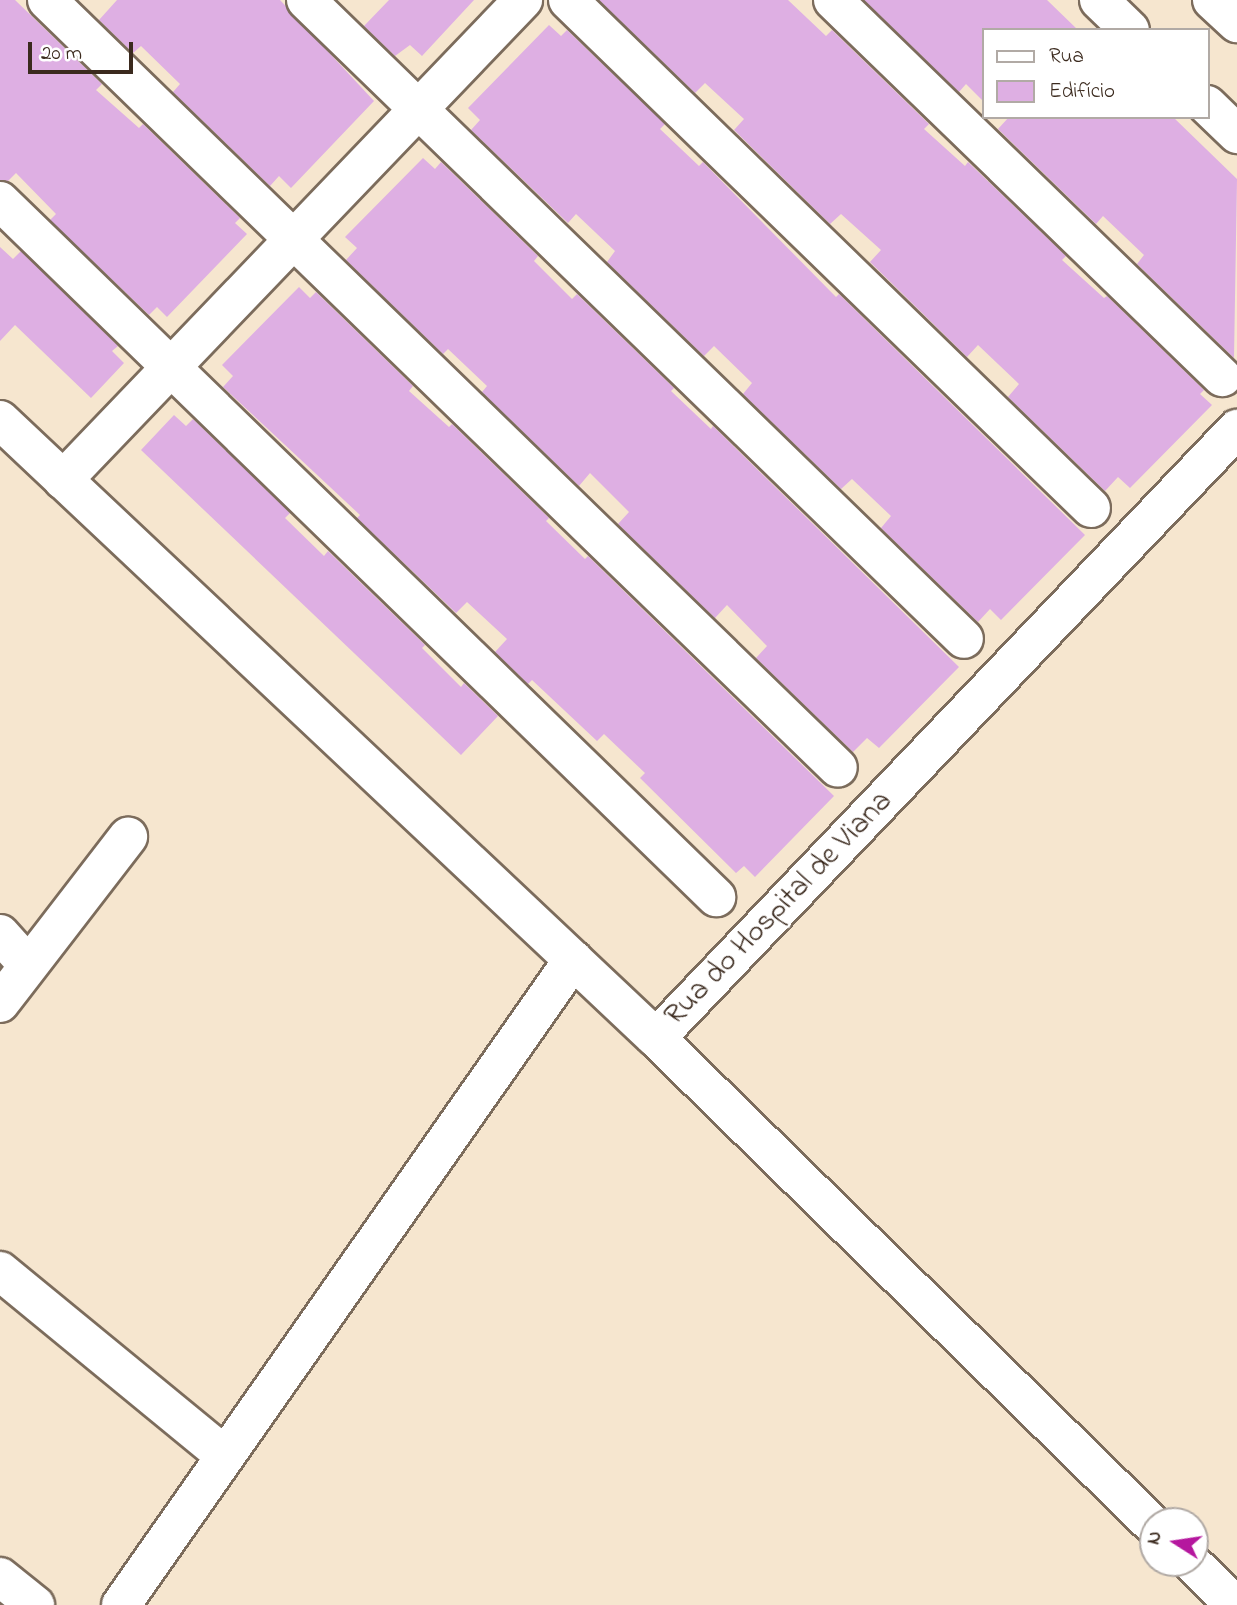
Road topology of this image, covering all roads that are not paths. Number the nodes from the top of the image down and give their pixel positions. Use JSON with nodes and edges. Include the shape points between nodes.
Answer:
{"nodes":[{"id":1,"x":47,"y":0,"type":"edge"},
{"id":2,"x":306,"y":0,"type":"edge"},
{"id":3,"x":523,"y":0,"type":"edge"},
{"id":4,"x":568,"y":0,"type":"edge"},
{"id":5,"x":833,"y":0,"type":"edge"},
{"id":6,"x":1100,"y":0,"type":"edge"},
{"id":7,"x":1212,"y":0,"type":"edge"},
{"id":8,"x":1237,"y":23,"type":"edge"},
{"id":9,"x":1128,"y":28,"type":"edge"},
{"id":10,"x":1209,"y":107,"type":"edge"},
{"id":11,"x":418,"y":109,"type":"junction"},
{"id":12,"x":1237,"y":134,"type":"edge"},
{"id":13,"x":0,"y":201,"type":"edge"},
{"id":14,"x":293,"y":239,"type":"junction"},
{"id":15,"x":171,"y":367,"type":"junction"},
{"id":16,"x":1222,"y":377,"type":"dead end"},
{"id":17,"x":0,"y":420,"type":"edge"},
{"id":18,"x":1237,"y":429,"type":"edge"},
{"id":19,"x":63,"y":480,"type":"junction"},
{"id":20,"x":1091,"y":508,"type":"dead end"},
{"id":21,"x":964,"y":639,"type":"dead end"},
{"id":22,"x":838,"y":768,"type":"dead end"},
{"id":23,"x":128,"y":837,"type":"dead end"},
{"id":24,"x":716,"y":897,"type":"dead end"},
{"id":25,"x":0,"y":934,"type":"edge"},
{"id":26,"x":573,"y":960,"type":"junction"},
{"id":27,"x":28,"y":965,"type":"junction"},
{"id":28,"x":0,"y":1003,"type":"edge"},
{"id":29,"x":656,"y":1038,"type":"junction"},
{"id":30,"x":0,"y":1271,"type":"edge"},
{"id":31,"x":225,"y":1457,"type":"junction"},
{"id":32,"x":1139,"y":1511,"type":"edge"},
{"id":33,"x":0,"y":1577,"type":"edge"},
{"id":34,"x":1206,"y":1577,"type":"edge"},
{"id":35,"x":35,"y":1605,"type":"edge"},
{"id":36,"x":121,"y":1605,"type":"edge"},
{"id":37,"x":1235,"y":1605,"type":"edge"}],
"edges":[{"from":1,"to":14,"type":"street"},
{"from":2,"to":11,"type":"street"},
{"from":3,"to":11,"type":"street"},
{"from":4,"to":20,"type":"street"},
{"from":5,"to":16,"type":"street"},
{"from":6,"to":9,"type":"street"},
{"from":7,"to":8,"type":"street"},
{"from":10,"to":12,"type":"street"},
{"from":11,"to":14,"type":"street"},
{"from":11,"to":21,"type":"street"},
{"from":13,"to":15,"type":"street"},
{"from":14,"to":15,"type":"street"},
{"from":14,"to":22,"type":"street"},
{"from":15,"to":19,"type":"street"},
{"from":15,"to":24,"type":"street"},
{"from":17,"to":19,"type":"street"},
{"from":18,"to":29,"type":"street","name":"Rua do Hospital de Viana"},
{"from":19,"to":26,"type":"street"},
{"from":23,"to":27,"type":"street"},
{"from":25,"to":27,"type":"street"},
{"from":26,"to":29,"type":"street"},
{"from":26,"to":31,"type":"street"},
{"from":27,"to":28,"type":"street"},
{"from":29,"to":32,"type":"street","name":"Rua do Hospital de Viana"},
{"from":30,"to":31,"type":"street"},
{"from":31,"to":36,"type":"street"},
{"from":33,"to":35,"type":"street"},
{"from":34,"to":37,"type":"street"}]}
